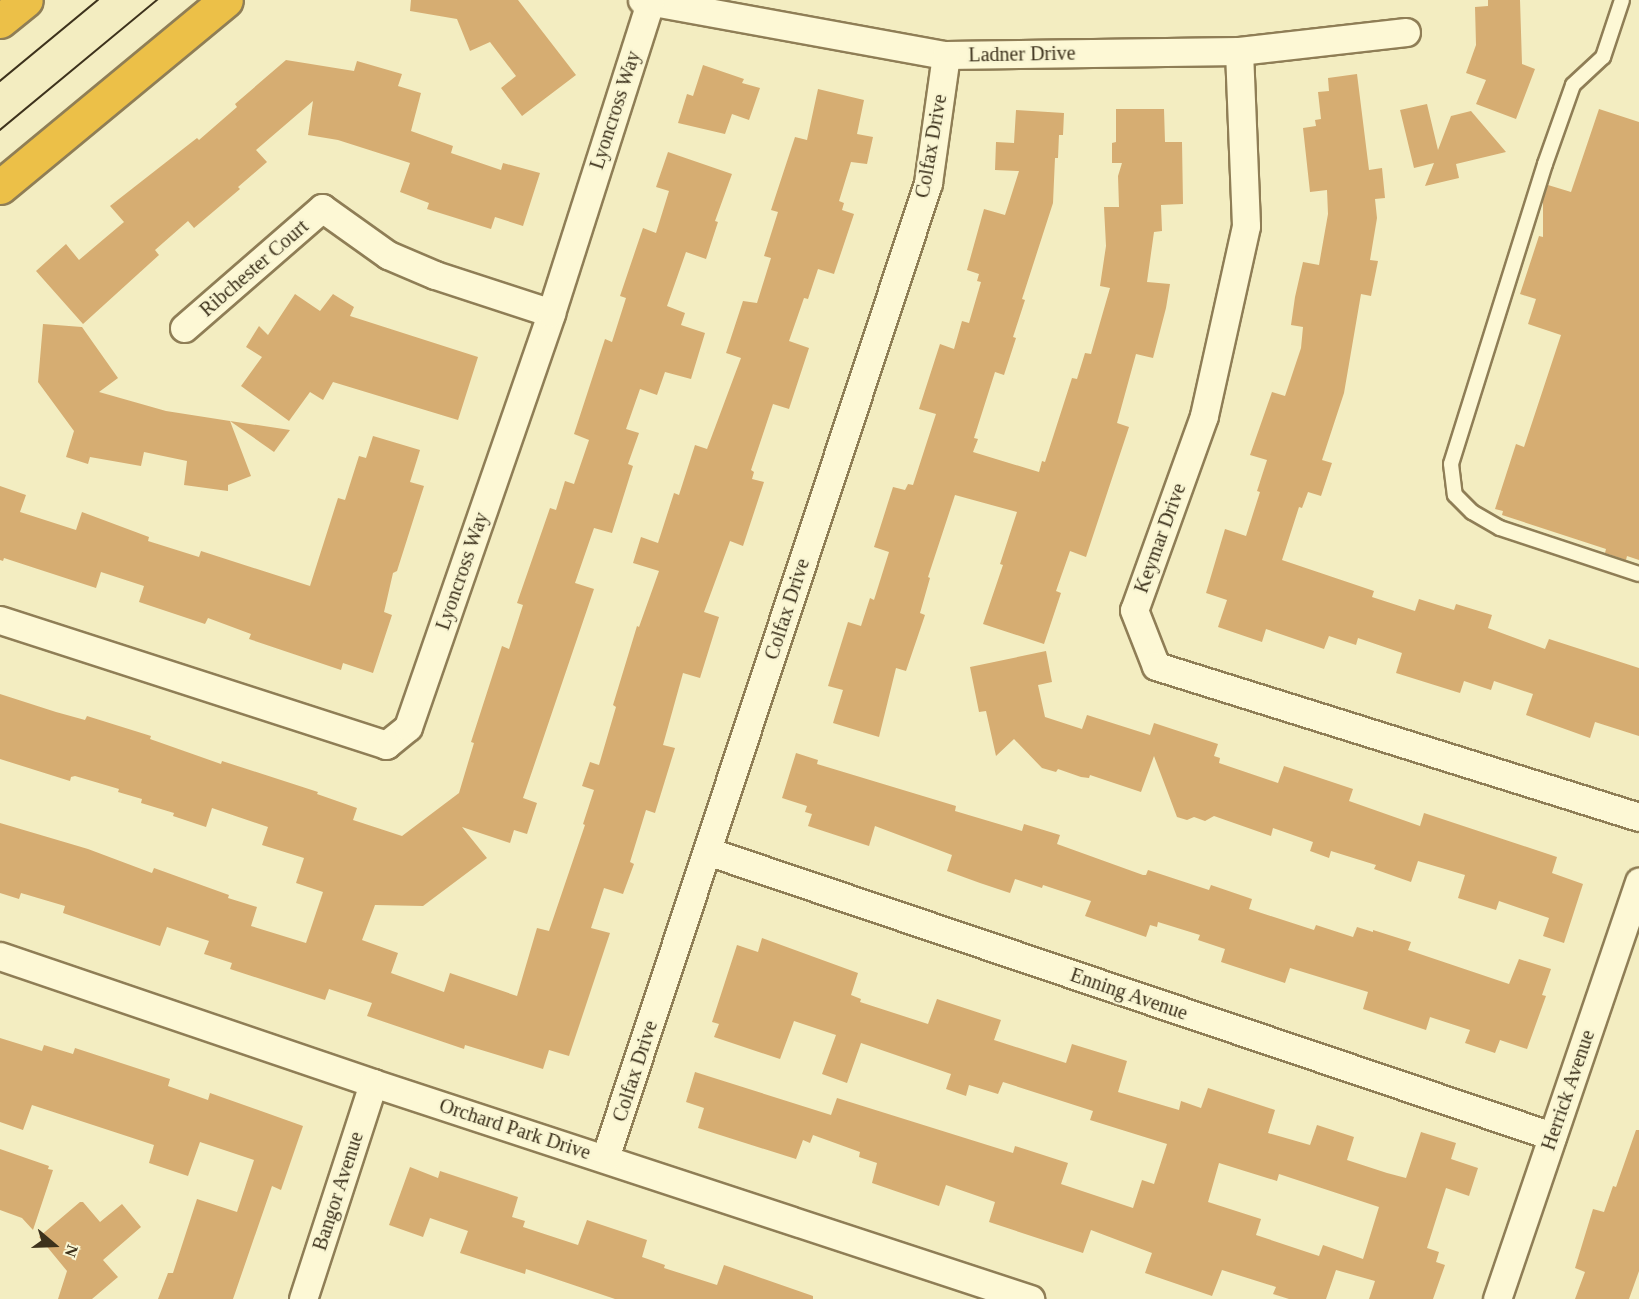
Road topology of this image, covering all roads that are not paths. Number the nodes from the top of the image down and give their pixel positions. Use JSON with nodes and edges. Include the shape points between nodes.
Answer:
{"nodes":[{"id":1,"x":26,"y":0,"type":"edge"},
{"id":2,"x":226,"y":0,"type":"edge"},
{"id":3,"x":1622,"y":0,"type":"edge"},
{"id":4,"x":646,"y":2,"type":"edge"},
{"id":5,"x":0,"y":21,"type":"edge"},
{"id":6,"x":1406,"y":32,"type":"dead end"},
{"id":7,"x":1239,"y":51,"type":"junction"},
{"id":8,"x":946,"y":55,"type":"junction"},
{"id":9,"x":0,"y":187,"type":"edge"},
{"id":10,"x":551,"y":313,"type":"junction"},
{"id":11,"x":184,"y":328,"type":"dead end"},
{"id":12,"x":1639,"y":574,"type":"edge"},
{"id":13,"x":0,"y":620,"type":"edge"},
{"id":14,"x":1639,"y":817,"type":"edge"},
{"id":15,"x":707,"y":851,"type":"junction"},
{"id":16,"x":1639,"y":881,"type":"edge"},
{"id":17,"x":0,"y":956,"type":"edge"},
{"id":18,"x":373,"y":1083,"type":"junction"},
{"id":19,"x":1552,"y":1136,"type":"junction"},
{"id":20,"x":605,"y":1158,"type":"junction"},
{"id":21,"x":303,"y":1299,"type":"edge"},
{"id":22,"x":1030,"y":1299,"type":"edge"},
{"id":23,"x":1497,"y":1299,"type":"edge"}],
"edges":[{"from":1,"to":5,"type":"highway"},
{"from":2,"to":9,"type":"highway"},
{"from":3,"to":12,"type":"lane","via":[[1603,57],[1573,85],[1450,464],[1455,495],[1472,512],[1500,528]]},
{"from":4,"to":8,"type":"street","name":"Ladner Drive"},
{"from":4,"to":10,"type":"street","name":"Lyoncross Way"},
{"from":6,"to":7,"type":"street","name":"Ladner Drive"},
{"from":7,"to":8,"type":"street","name":"Ladner Drive"},
{"from":7,"to":14,"type":"street","name":"Keymar Drive","via":[[1246,226],[1204,416],[1134,610],[1156,666]]},
{"from":8,"to":15,"type":"street","name":"Colfax Drive","via":[[928,183]]},
{"from":10,"to":11,"type":"street","name":"Ribchester Court","via":[[435,275],[388,255],[322,208]]},
{"from":10,"to":13,"type":"street","name":"Lyoncross Way","via":[[408,727],[386,745]]},
{"from":15,"to":19,"type":"street","name":"Enning Avenue"},
{"from":15,"to":20,"type":"street","name":"Colfax Drive"},
{"from":16,"to":19,"type":"street","name":"Herrick Avenue"},
{"from":17,"to":18,"type":"street","name":"Orchard Park Drive"},
{"from":18,"to":20,"type":"street","name":"Orchard Park Drive"},
{"from":18,"to":21,"type":"street","name":"Bangor Avenue"},
{"from":19,"to":23,"type":"street","name":"Herrick Avenue"},
{"from":20,"to":22,"type":"street","name":"Orchard Park Drive"}]}
